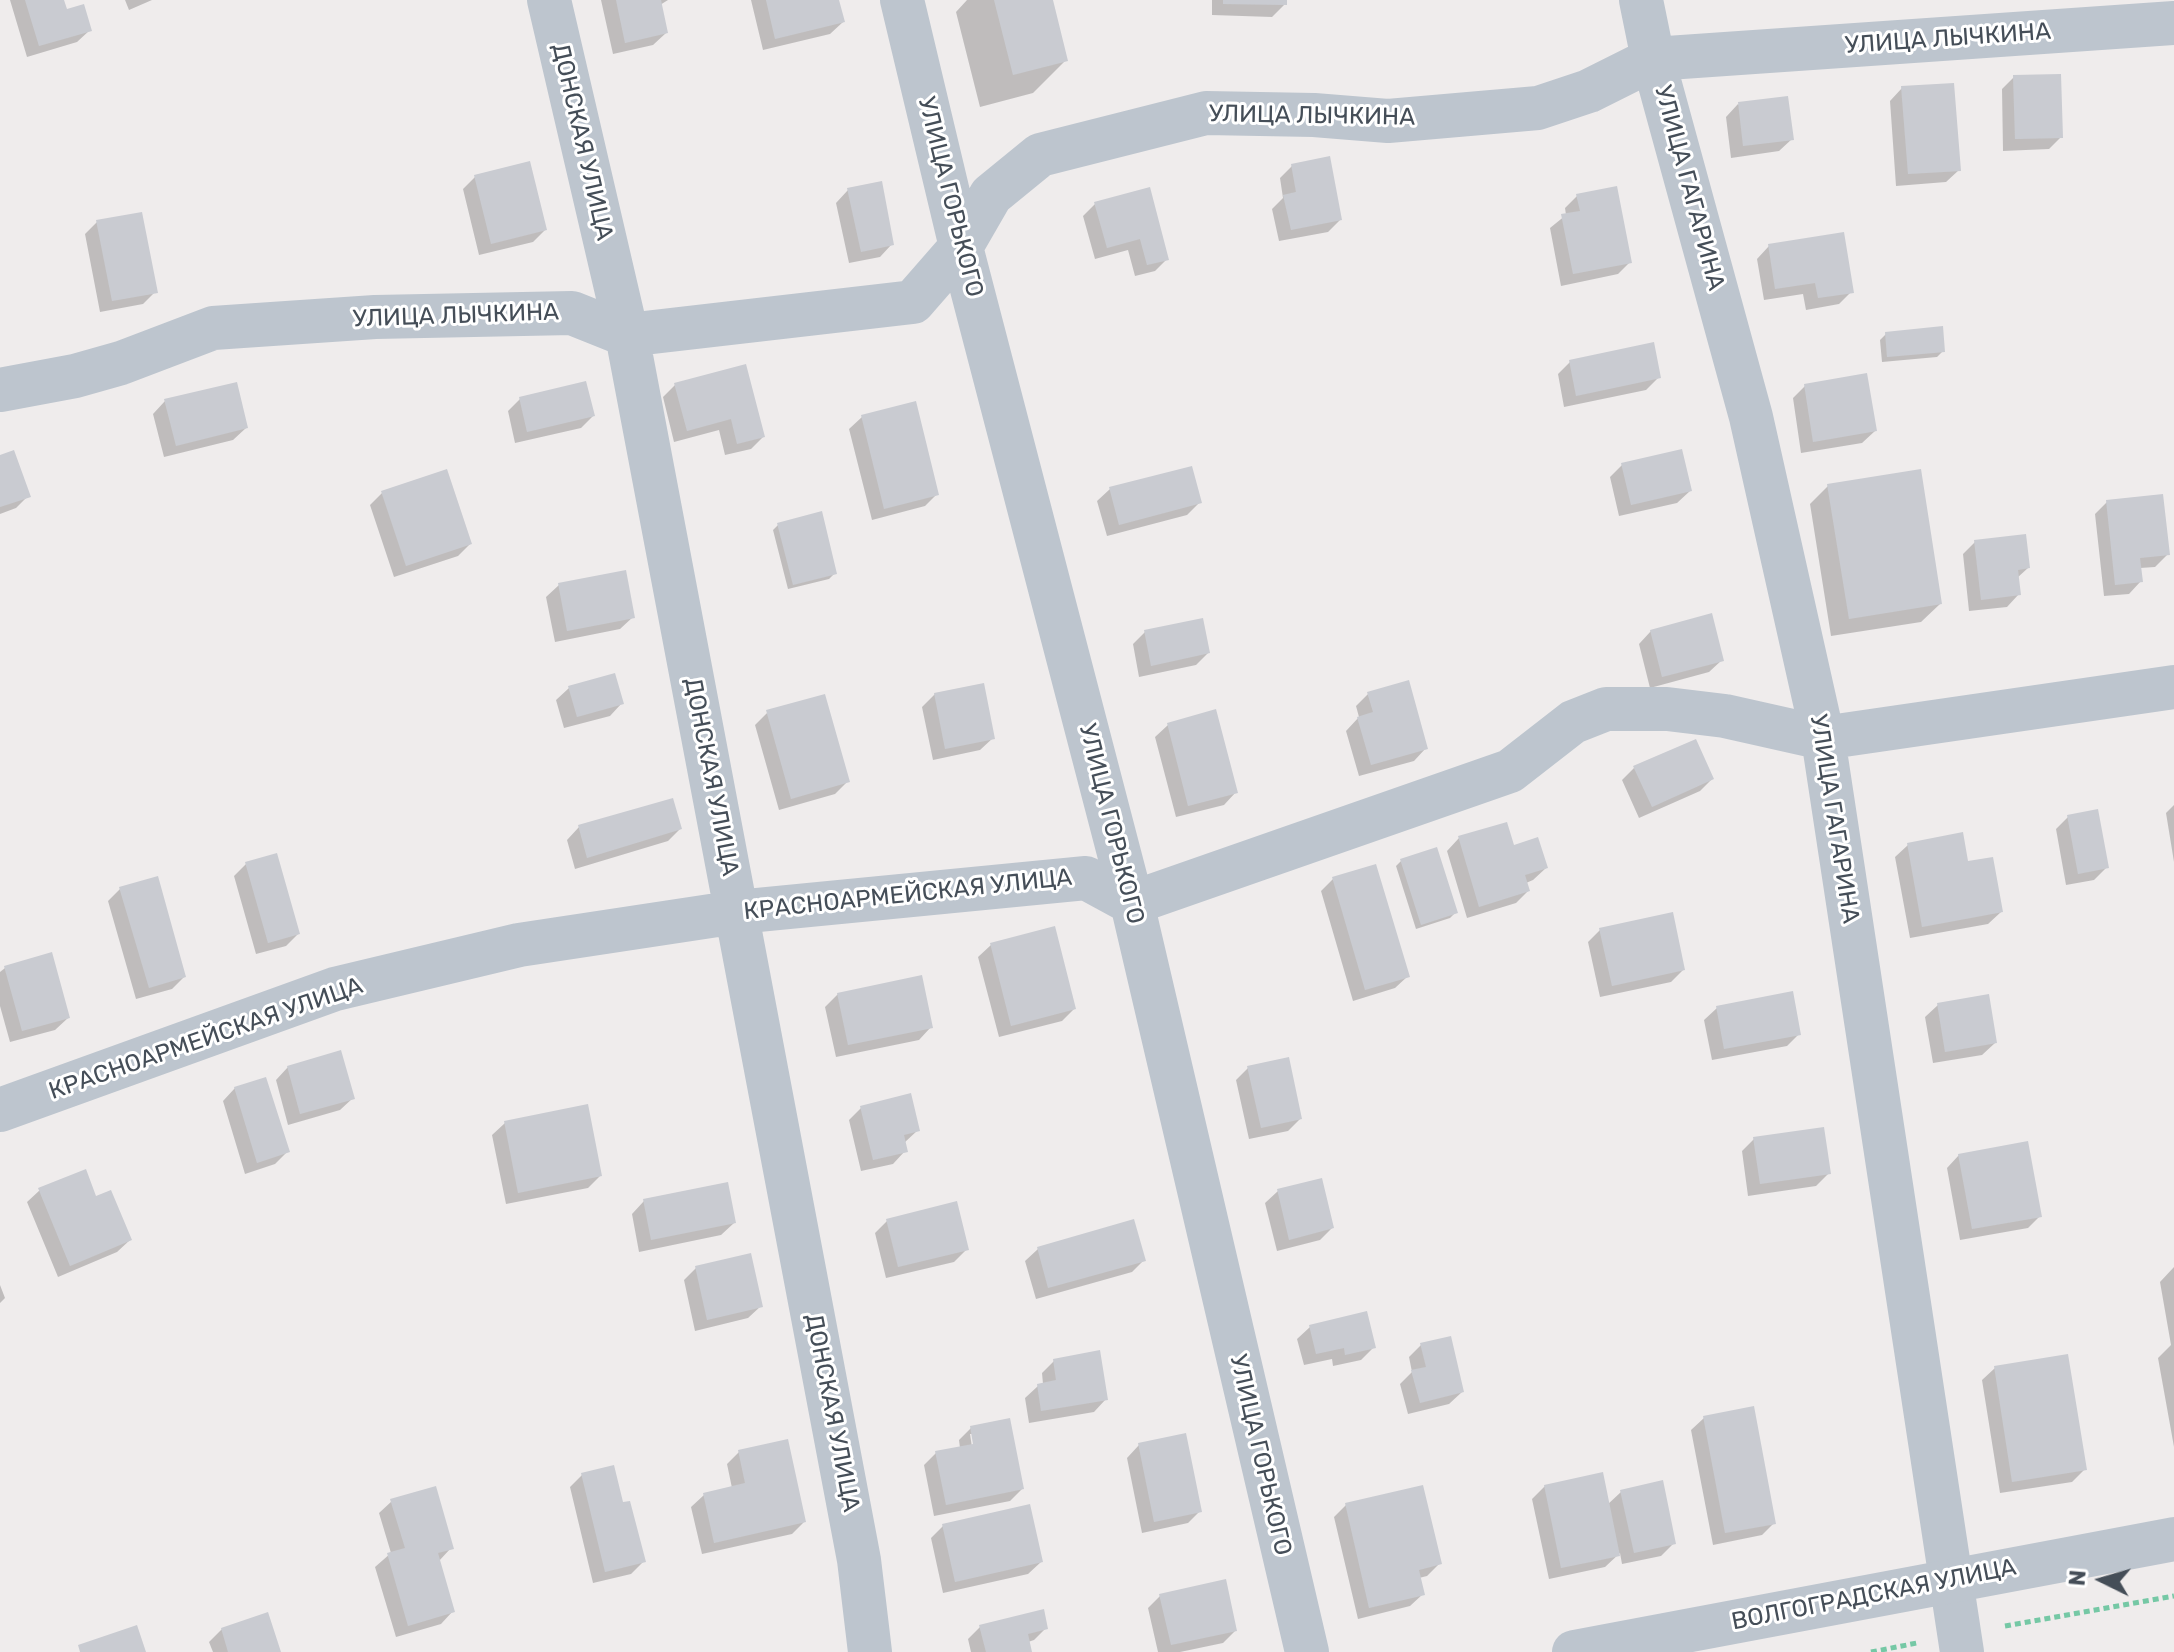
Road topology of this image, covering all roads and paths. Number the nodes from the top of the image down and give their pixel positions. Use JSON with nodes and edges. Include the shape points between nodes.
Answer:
{"nodes":[{"id":1,"x":549,"y":0,"type":"edge"},
{"id":2,"x":902,"y":0,"type":"edge"},
{"id":3,"x":1641,"y":0,"type":"edge"},
{"id":4,"x":2174,"y":23,"type":"edge"},
{"id":5,"x":1653,"y":59,"type":"junction"},
{"id":6,"x":961,"y":247,"type":"junction"},
{"id":7,"x":627,"y":335,"type":"junction"},
{"id":8,"x":0,"y":390,"type":"edge"},
{"id":9,"x":2174,"y":687,"type":"edge"},
{"id":10,"x":1823,"y":738,"type":"junction"},
{"id":11,"x":1132,"y":903,"type":"junction"},
{"id":12,"x":737,"y":912,"type":"junction"},
{"id":13,"x":0,"y":1110,"type":"edge"},
{"id":14,"x":2174,"y":1539,"type":"edge"},
{"id":15,"x":1949,"y":1580,"type":"junction"},
{"id":16,"x":2174,"y":1596,"type":"edge"},
{"id":17,"x":1960,"y":1643,"type":"edge"},
{"id":18,"x":870,"y":1652,"type":"edge"},
{"id":19,"x":1307,"y":1652,"type":"edge"},
{"id":20,"x":1574,"y":1652,"type":"edge"},
{"id":21,"x":1871,"y":1652,"type":"edge"}],
"edges":[{"from":1,"to":7,"type":"street","name":"ДОНСКАЯ УЛИЦА"},
{"from":2,"to":6,"type":"street","name":"УЛИЦА ГОРЬКОГО"},
{"from":3,"to":5,"type":"street","name":"УЛИЦА ГАГАРИНА"},
{"from":4,"to":5,"type":"street","name":"УЛИЦА ЛЫЧКИНА"},
{"from":5,"to":6,"type":"street","name":"УЛИЦА ЛЫЧКИНА","via":[[1589,91],[1538,108],[1388,121],[1206,113],[1040,155],[991,195]]},
{"from":5,"to":10,"type":"street","name":"УЛИЦА ГАГАРИНА","via":[[1751,417]]},
{"from":6,"to":7,"type":"street","name":"УЛИЦА ЛЫЧКИНА","via":[[913,302]]},
{"from":6,"to":11,"type":"street","name":"УЛИЦА ГОРЬКОГО"},
{"from":7,"to":8,"type":"street","name":"УЛИЦА ЛЫЧКИНА","via":[[572,313],[375,317],[213,328],[121,363]]},
{"from":7,"to":12,"type":"street","name":"ДОНСКАЯ УЛИЦА"},
{"from":9,"to":10,"type":"street"},
{"from":10,"to":11,"type":"street","via":[[1725,716],[1606,709],[1573,722],[1510,771]]},
{"from":10,"to":15,"type":"street","name":"УЛИЦА ГАГАРИНА"},
{"from":11,"to":12,"type":"street","name":"КРАСНОАРМЕЙСКАЯ УЛИЦА","via":[[1086,878]]},
{"from":11,"to":19,"type":"street","name":"УЛИЦА ГОРЬКОГО"},
{"from":12,"to":13,"type":"street","name":"КРАСНОАРМЕЙСКАЯ УЛИЦА","via":[[519,945],[335,989]]},
{"from":12,"to":18,"type":"street","name":"ДОНСКАЯ УЛИЦА","via":[[859,1560]]},
{"from":14,"to":15,"type":"street","name":"ВОЛГОГРАДСКАЯ УЛИЦА"},
{"from":15,"to":17,"type":"street","name":"УЛИЦА ГАГАРИНА"},
{"from":15,"to":20,"type":"street","name":"ВОЛГОГРАДСКАЯ УЛИЦА"},
{"from":16,"to":17,"type":"path"},
{"from":17,"to":21,"type":"path"}]}
